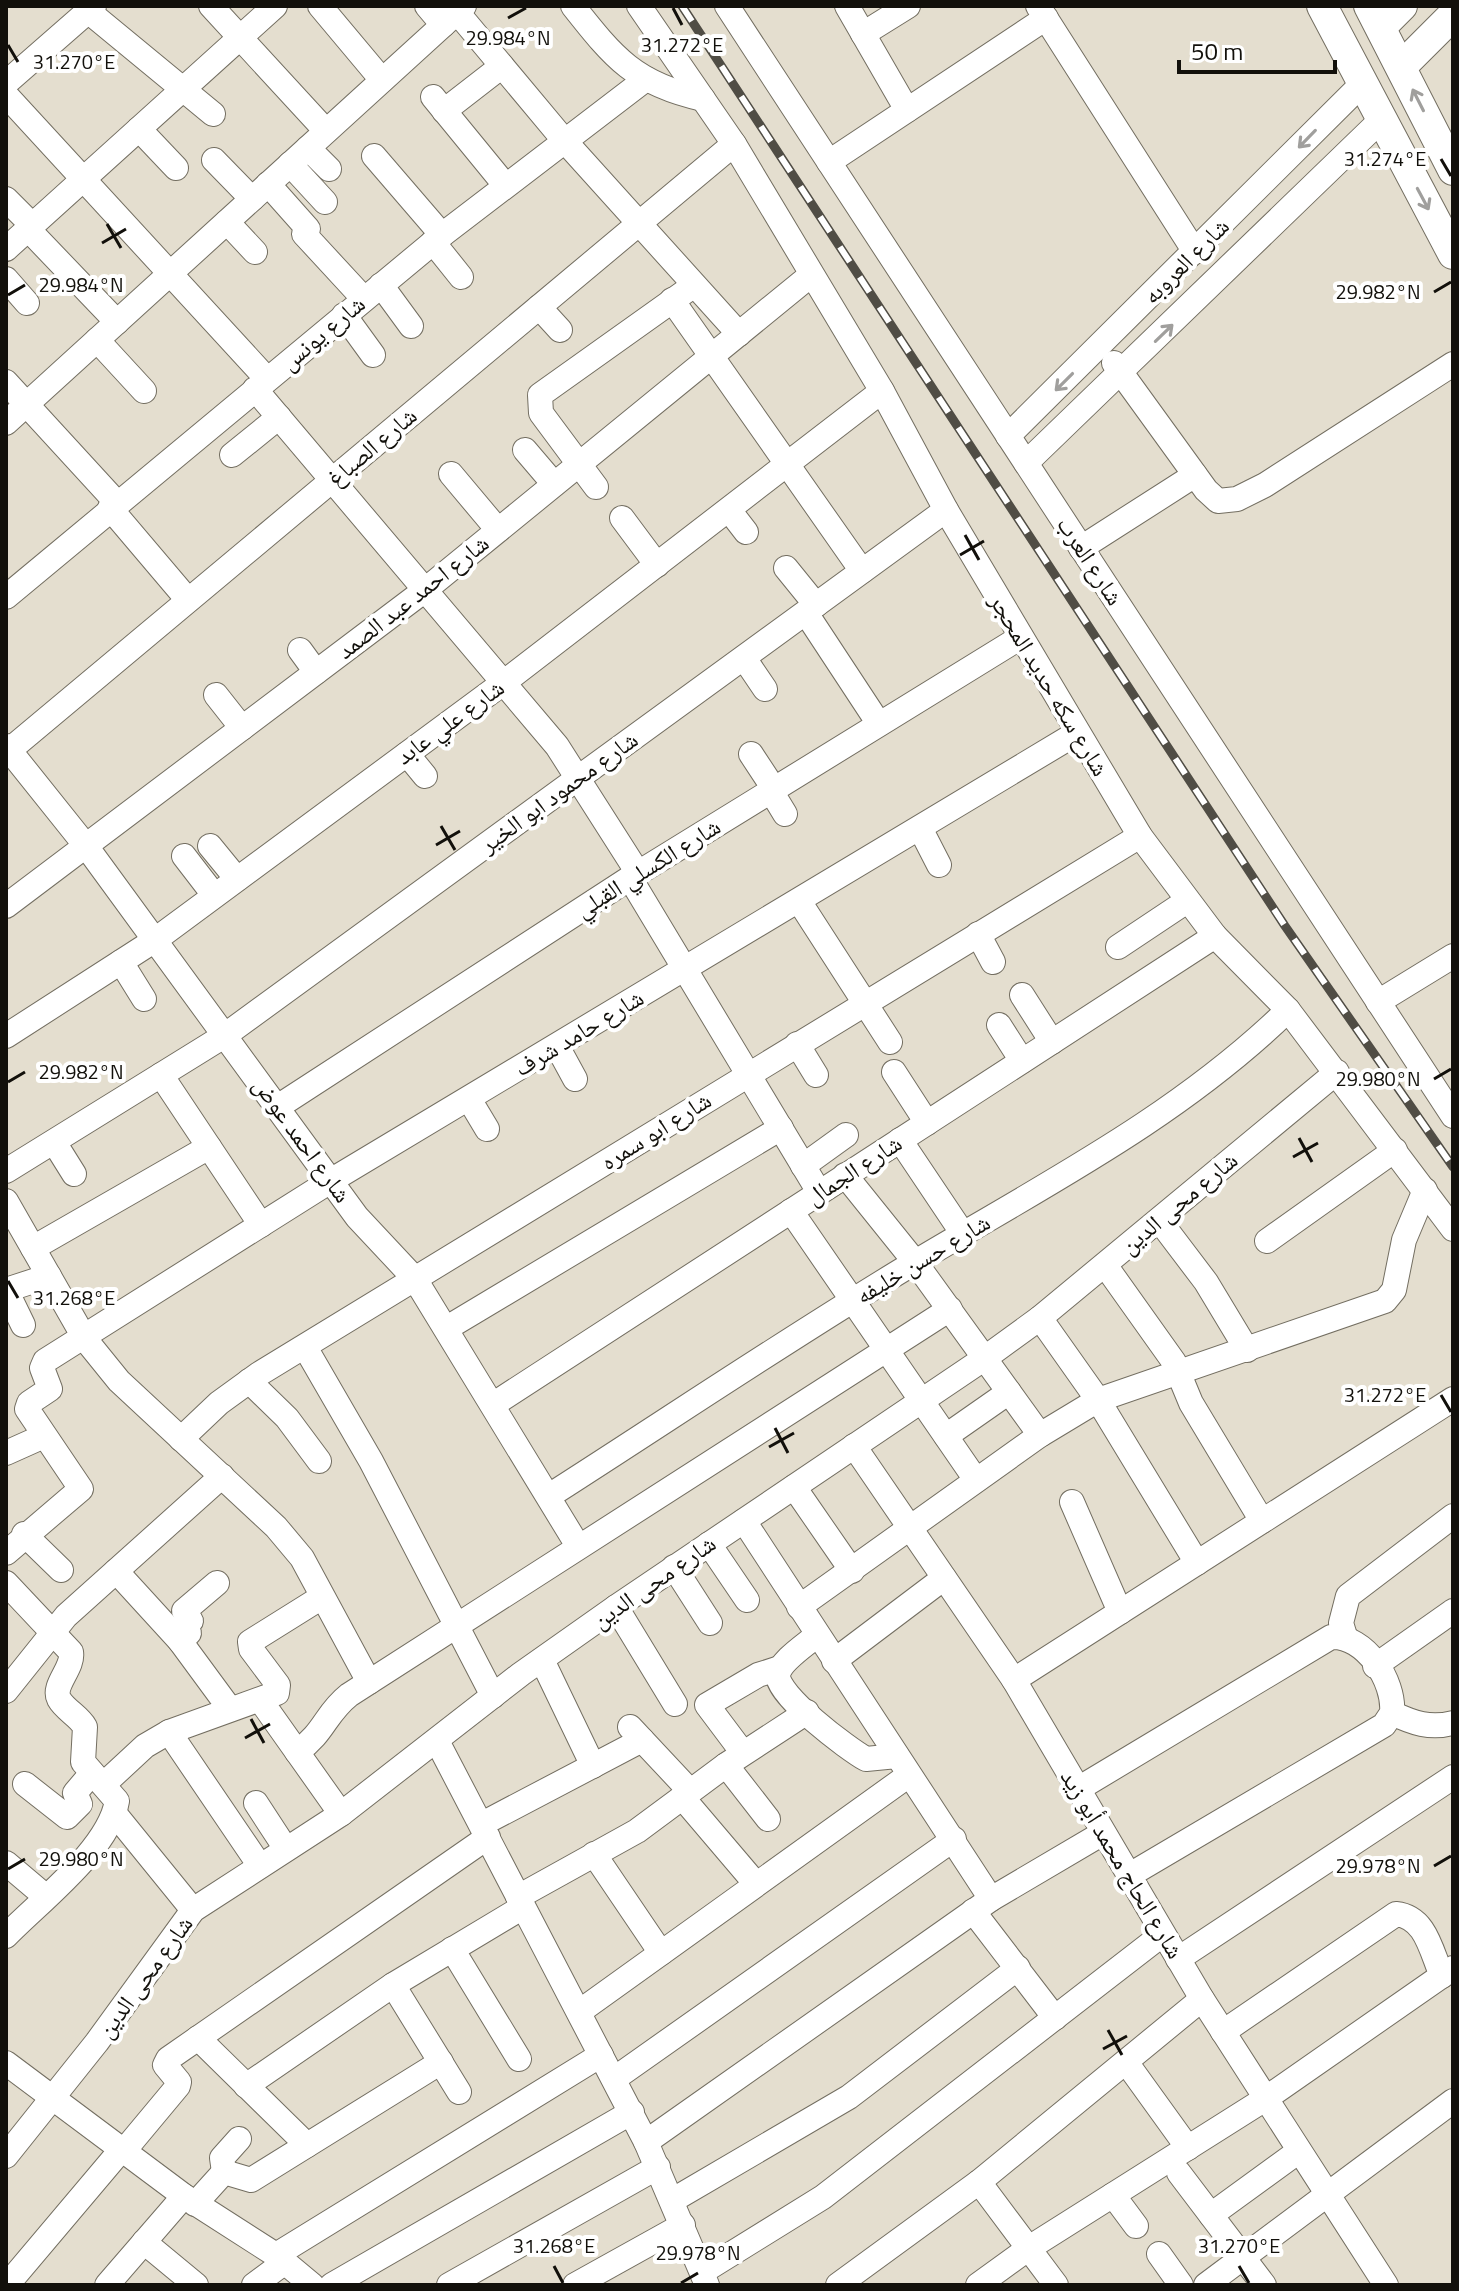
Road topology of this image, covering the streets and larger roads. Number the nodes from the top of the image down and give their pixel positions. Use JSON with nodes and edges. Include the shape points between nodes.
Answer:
{"nodes":[{"id":1,"x":211,"y":6,"type":"edge"},
{"id":2,"x":275,"y":6,"type":"edge"},
{"id":3,"x":320,"y":6,"type":"edge"},
{"id":4,"x":573,"y":6,"type":"edge"},
{"id":5,"x":639,"y":6,"type":"edge"},
{"id":6,"x":727,"y":6,"type":"edge"},
{"id":7,"x":847,"y":6,"type":"edge"},
{"id":8,"x":908,"y":6,"type":"edge"},
{"id":9,"x":1322,"y":6,"type":"edge"},
{"id":10,"x":1402,"y":6,"type":"edge"},
{"id":11,"x":91,"y":9,"type":"edge"},
{"id":12,"x":448,"y":12,"type":"edge"},
{"id":13,"x":1042,"y":12,"type":"edge"},
{"id":14,"x":1453,"y":15,"type":"edge"},
{"id":15,"x":1375,"y":17,"type":"edge"},
{"id":16,"x":863,"y":34,"type":"junction"},
{"id":17,"x":240,"y":38,"type":"junction"},
{"id":18,"x":502,"y":66,"type":"junction"},
{"id":19,"x":1401,"y":67,"type":"junction"},
{"id":20,"x":646,"y":79,"type":"junction"},
{"id":21,"x":382,"y":80,"type":"junction"},
{"id":22,"x":6,"y":83,"type":"edge"},
{"id":23,"x":1362,"y":84,"type":"junction"},
{"id":24,"x":184,"y":88,"type":"junction"},
{"id":25,"x":6,"y":95,"type":"edge"},
{"id":26,"x":703,"y":99,"type":"junction"},
{"id":27,"x":907,"y":110,"type":"junction"},
{"id":28,"x":213,"y":114,"type":"dead end"},
{"id":29,"x":1381,"y":120,"type":"junction"},
{"id":30,"x":139,"y":129,"type":"junction"},
{"id":31,"x":563,"y":139,"type":"junction"},
{"id":32,"x":734,"y":144,"type":"junction"},
{"id":33,"x":308,"y":148,"type":"junction"},
{"id":34,"x":374,"y":156,"type":"dead end"},
{"id":35,"x":214,"y":160,"type":"dead end"},
{"id":36,"x":829,"y":162,"type":"junction"},
{"id":37,"x":176,"y":168,"type":"dead end"},
{"id":38,"x":329,"y":169,"type":"dead end"},
{"id":39,"x":1453,"y":170,"type":"edge"},
{"id":40,"x":84,"y":179,"type":"junction"},
{"id":41,"x":505,"y":185,"type":"junction"},
{"id":42,"x":260,"y":192,"type":"junction"},
{"id":43,"x":6,"y":199,"type":"edge"},
{"id":44,"x":325,"y":202,"type":"dead end"},
{"id":45,"x":227,"y":222,"type":"junction"},
{"id":46,"x":640,"y":223,"type":"junction"},
{"id":47,"x":30,"y":227,"type":"junction"},
{"id":48,"x":438,"y":238,"type":"junction"},
{"id":49,"x":6,"y":249,"type":"edge"},
{"id":50,"x":255,"y":252,"type":"dead end"},
{"id":51,"x":1195,"y":252,"type":"junction"},
{"id":52,"x":1453,"y":254,"type":"edge"},
{"id":53,"x":171,"y":273,"type":"junction"},
{"id":54,"x":811,"y":275,"type":"junction"},
{"id":55,"x":461,"y":277,"type":"dead end"},
{"id":56,"x":6,"y":279,"type":"edge"},
{"id":57,"x":694,"y":285,"type":"junction"},
{"id":58,"x":372,"y":292,"type":"junction"},
{"id":59,"x":672,"y":300,"type":"junction"},
{"id":60,"x":27,"y":303,"type":"dead end"},
{"id":61,"x":539,"y":307,"type":"junction"},
{"id":62,"x":344,"y":315,"type":"junction"},
{"id":63,"x":117,"y":322,"type":"junction"},
{"id":64,"x":411,"y":326,"type":"dead end"},
{"id":65,"x":560,"y":330,"type":"dead end"},
{"id":66,"x":739,"y":334,"type":"junction"},
{"id":67,"x":97,"y":340,"type":"junction"},
{"id":68,"x":1101,"y":345,"type":"junction"},
{"id":69,"x":373,"y":355,"type":"dead end"},
{"id":70,"x":712,"y":355,"type":"junction"},
{"id":71,"x":1453,"y":364,"type":"edge"},
{"id":72,"x":1122,"y":373,"type":"junction"},
{"id":73,"x":6,"y":382,"type":"edge"},
{"id":74,"x":261,"y":384,"type":"junction"},
{"id":75,"x":144,"y":391,"type":"dead end"},
{"id":76,"x":882,"y":391,"type":"junction"},
{"id":77,"x":27,"y":405,"type":"junction"},
{"id":78,"x":279,"y":417,"type":"junction"},
{"id":79,"x":6,"y":423,"type":"edge"},
{"id":80,"x":1008,"y":436,"type":"junction"},
{"id":81,"x":525,"y":450,"type":"dead end"},
{"id":82,"x":232,"y":455,"type":"dead end"},
{"id":83,"x":788,"y":462,"type":"junction"},
{"id":84,"x":580,"y":463,"type":"junction"},
{"id":85,"x":1026,"y":463,"type":"junction"},
{"id":86,"x":451,"y":474,"type":"dead end"},
{"id":87,"x":1195,"y":475,"type":"junction"},
{"id":88,"x":333,"y":479,"type":"junction"},
{"id":89,"x":554,"y":484,"type":"junction"},
{"id":90,"x":596,"y":487,"type":"dead end"},
{"id":91,"x":114,"y":506,"type":"junction"},
{"id":92,"x":729,"y":510,"type":"junction"},
{"id":93,"x":946,"y":510,"type":"junction"},
{"id":94,"x":622,"y":518,"type":"dead end"},
{"id":95,"x":498,"y":530,"type":"junction"},
{"id":96,"x":746,"y":532,"type":"dead end"},
{"id":97,"x":1081,"y":548,"type":"junction"},
{"id":98,"x":670,"y":564,"type":"junction"},
{"id":99,"x":786,"y":568,"type":"dead end"},
{"id":100,"x":862,"y":571,"type":"junction"},
{"id":101,"x":425,"y":590,"type":"junction"},
{"id":102,"x":6,"y":597,"type":"edge"},
{"id":103,"x":188,"y":600,"type":"junction"},
{"id":104,"x":811,"y":609,"type":"junction"},
{"id":105,"x":1021,"y":637,"type":"junction"},
{"id":106,"x":300,"y":650,"type":"dead end"},
{"id":107,"x":744,"y":658,"type":"junction"},
{"id":108,"x":316,"y":672,"type":"junction"},
{"id":109,"x":503,"y":683,"type":"junction"},
{"id":110,"x":765,"y":689,"type":"dead end"},
{"id":111,"x":216,"y":695,"type":"dead end"},
{"id":112,"x":879,"y":724,"type":"junction"},
{"id":113,"x":242,"y":728,"type":"junction"},
{"id":114,"x":1077,"y":733,"type":"junction"},
{"id":115,"x":7,"y":750,"type":"edge"},
{"id":116,"x":407,"y":754,"type":"junction"},
{"id":117,"x":751,"y":754,"type":"dead end"},
{"id":118,"x":425,"y":776,"type":"dead end"},
{"id":119,"x":579,"y":778,"type":"junction"},
{"id":120,"x":772,"y":790,"type":"junction"},
{"id":121,"x":785,"y":814,"type":"dead end"},
{"id":122,"x":920,"y":828,"type":"junction"},
{"id":123,"x":1140,"y":836,"type":"junction"},
{"id":124,"x":86,"y":846,"type":"junction"},
{"id":125,"x":210,"y":846,"type":"dead end"},
{"id":126,"x":184,"y":856,"type":"dead end"},
{"id":127,"x":939,"y":865,"type":"dead end"},
{"id":128,"x":634,"y":875,"type":"junction"},
{"id":129,"x":237,"y":879,"type":"junction"},
{"id":130,"x":214,"y":895,"type":"junction"},
{"id":131,"x":799,"y":901,"type":"junction"},
{"id":132,"x":1187,"y":901,"type":"junction"},
{"id":133,"x":6,"y":906,"type":"edge"},
{"id":134,"x":978,"y":934,"type":"junction"},
{"id":135,"x":1215,"y":936,"type":"junction"},
{"id":136,"x":155,"y":940,"type":"junction"},
{"id":137,"x":1118,"y":947,"type":"dead end"},
{"id":138,"x":1453,"y":956,"type":"edge"},
{"id":139,"x":121,"y":962,"type":"junction"},
{"id":140,"x":993,"y":962,"type":"dead end"},
{"id":141,"x":685,"y":969,"type":"junction"},
{"id":142,"x":183,"y":978,"type":"junction"},
{"id":143,"x":1022,"y":995,"type":"dead end"},
{"id":144,"x":1378,"y":1002,"type":"junction"},
{"id":145,"x":865,"y":1003,"type":"junction"},
{"id":146,"x":1288,"y":1010,"type":"junction"},
{"id":147,"x":999,"y":1025,"type":"dead end"},
{"id":148,"x":6,"y":1036,"type":"edge"},
{"id":149,"x":224,"y":1036,"type":"junction"},
{"id":150,"x":890,"y":1042,"type":"dead end"},
{"id":151,"x":1052,"y":1042,"type":"junction"},
{"id":152,"x":797,"y":1044,"type":"junction"},
{"id":153,"x":557,"y":1046,"type":"junction"},
{"id":154,"x":1022,"y":1061,"type":"junction"},
{"id":155,"x":894,"y":1072,"type":"dead end"},
{"id":156,"x":1337,"y":1072,"type":"junction"},
{"id":157,"x":748,"y":1074,"type":"junction"},
{"id":158,"x":161,"y":1075,"type":"junction"},
{"id":159,"x":816,"y":1075,"type":"dead end"},
{"id":160,"x":575,"y":1079,"type":"dead end"},
{"id":161,"x":469,"y":1099,"type":"junction"},
{"id":162,"x":279,"y":1106,"type":"junction"},
{"id":163,"x":1453,"y":1116,"type":"edge"},
{"id":164,"x":927,"y":1123,"type":"junction"},
{"id":165,"x":781,"y":1128,"type":"junction"},
{"id":166,"x":487,"y":1129,"type":"dead end"},
{"id":167,"x":846,"y":1135,"type":"dead end"},
{"id":168,"x":900,"y":1140,"type":"junction"},
{"id":169,"x":54,"y":1142,"type":"junction"},
{"id":170,"x":209,"y":1147,"type":"junction"},
{"id":171,"x":1395,"y":1150,"type":"junction"},
{"id":172,"x":803,"y":1166,"type":"junction"},
{"id":173,"x":6,"y":1171,"type":"edge"},
{"id":174,"x":74,"y":1174,"type":"dead end"},
{"id":175,"x":845,"y":1175,"type":"junction"},
{"id":176,"x":332,"y":1180,"type":"junction"},
{"id":177,"x":1425,"y":1190,"type":"junction"},
{"id":178,"x":819,"y":1192,"type":"junction"},
{"id":179,"x":6,"y":1201,"type":"edge"},
{"id":180,"x":791,"y":1211,"type":"junction"},
{"id":181,"x":1159,"y":1220,"type":"junction"},
{"id":182,"x":261,"y":1225,"type":"junction"},
{"id":183,"x":1453,"y":1229,"type":"edge"},
{"id":184,"x":963,"y":1234,"type":"junction"},
{"id":185,"x":1267,"y":1241,"type":"dead end"},
{"id":186,"x":33,"y":1248,"type":"junction"},
{"id":187,"x":915,"y":1262,"type":"junction"},
{"id":188,"x":1105,"y":1265,"type":"junction"},
{"id":189,"x":49,"y":1276,"type":"junction"},
{"id":190,"x":415,"y":1279,"type":"junction"},
{"id":191,"x":6,"y":1290,"type":"edge"},
{"id":192,"x":854,"y":1300,"type":"junction"},
{"id":193,"x":950,"y":1309,"type":"junction"},
{"id":194,"x":1040,"y":1318,"type":"junction"},
{"id":195,"x":23,"y":1325,"type":"dead end"},
{"id":196,"x":447,"y":1328,"type":"junction"},
{"id":197,"x":85,"y":1339,"type":"junction"},
{"id":198,"x":305,"y":1347,"type":"junction"},
{"id":199,"x":888,"y":1349,"type":"junction"},
{"id":200,"x":1247,"y":1350,"type":"junction"},
{"id":201,"x":985,"y":1358,"type":"junction"},
{"id":202,"x":1180,"y":1375,"type":"junction"},
{"id":203,"x":249,"y":1381,"type":"junction"},
{"id":204,"x":1009,"y":1392,"type":"junction"},
{"id":205,"x":1453,"y":1399,"type":"edge"},
{"id":206,"x":1098,"y":1400,"type":"junction"},
{"id":207,"x":923,"y":1401,"type":"junction"},
{"id":208,"x":494,"y":1404,"type":"junction"},
{"id":209,"x":1040,"y":1435,"type":"junction"},
{"id":210,"x":44,"y":1436,"type":"junction"},
{"id":211,"x":946,"y":1436,"type":"junction"},
{"id":212,"x":181,"y":1439,"type":"junction"},
{"id":213,"x":854,"y":1446,"type":"junction"},
{"id":214,"x":8,"y":1450,"type":"edge"},
{"id":215,"x":319,"y":1461,"type":"dead end"},
{"id":216,"x":222,"y":1476,"type":"junction"},
{"id":217,"x":976,"y":1480,"type":"junction"},
{"id":218,"x":794,"y":1487,"type":"junction"},
{"id":219,"x":549,"y":1496,"type":"junction"},
{"id":220,"x":1072,"y":1502,"type":"dead end"},
{"id":221,"x":1453,"y":1516,"type":"edge"},
{"id":222,"x":744,"y":1521,"type":"junction"},
{"id":223,"x":1262,"y":1521,"type":"junction"},
{"id":224,"x":909,"y":1528,"type":"junction"},
{"id":225,"x":24,"y":1534,"type":"junction"},
{"id":226,"x":709,"y":1544,"type":"junction"},
{"id":227,"x":578,"y":1546,"type":"junction"},
{"id":228,"x":6,"y":1553,"type":"edge"},
{"id":229,"x":1197,"y":1563,"type":"junction"},
{"id":230,"x":674,"y":1567,"type":"junction"},
{"id":231,"x":61,"y":1570,"type":"dead end"},
{"id":232,"x":116,"y":1571,"type":"junction"},
{"id":233,"x":852,"y":1571,"type":"junction"},
{"id":234,"x":944,"y":1578,"type":"junction"},
{"id":235,"x":6,"y":1583,"type":"edge"},
{"id":236,"x":217,"y":1583,"type":"dead end"},
{"id":237,"x":322,"y":1597,"type":"junction"},
{"id":238,"x":747,"y":1600,"type":"dead end"},
{"id":239,"x":616,"y":1607,"type":"junction"},
{"id":240,"x":799,"y":1607,"type":"junction"},
{"id":241,"x":1453,"y":1611,"type":"edge"},
{"id":242,"x":1120,"y":1612,"type":"junction"},
{"id":243,"x":710,"y":1623,"type":"dead end"},
{"id":244,"x":456,"y":1627,"type":"junction"},
{"id":245,"x":52,"y":1631,"type":"junction"},
{"id":246,"x":817,"y":1635,"type":"junction"},
{"id":247,"x":1345,"y":1636,"type":"junction"},
{"id":248,"x":180,"y":1641,"type":"junction"},
{"id":249,"x":542,"y":1660,"type":"junction"},
{"id":250,"x":834,"y":1661,"type":"junction"},
{"id":251,"x":1375,"y":1666,"type":"junction"},
{"id":252,"x":780,"y":1668,"type":"junction"},
{"id":253,"x":1014,"y":1680,"type":"junction"},
{"id":254,"x":369,"y":1682,"type":"junction"},
{"id":255,"x":6,"y":1691,"type":"edge"},
{"id":256,"x":270,"y":1695,"type":"junction"},
{"id":257,"x":493,"y":1696,"type":"junction"},
{"id":258,"x":692,"y":1700,"type":"junction"},
{"id":259,"x":230,"y":1709,"type":"junction"},
{"id":260,"x":807,"y":1712,"type":"junction"},
{"id":261,"x":1392,"y":1713,"type":"junction"},
{"id":262,"x":1453,"y":1723,"type":"edge"},
{"id":263,"x":169,"y":1732,"type":"junction"},
{"id":264,"x":437,"y":1741,"type":"junction"},
{"id":265,"x":297,"y":1752,"type":"junction"},
{"id":266,"x":734,"y":1759,"type":"junction"},
{"id":267,"x":903,"y":1765,"type":"junction"},
{"id":268,"x":593,"y":1766,"type":"junction"},
{"id":269,"x":1453,"y":1777,"type":"edge"},
{"id":270,"x":98,"y":1778,"type":"junction"},
{"id":271,"x":25,"y":1784,"type":"dead end"},
{"id":272,"x":1078,"y":1789,"type":"junction"},
{"id":273,"x":686,"y":1794,"type":"junction"},
{"id":274,"x":256,"y":1803,"type":"dead end"},
{"id":275,"x":115,"y":1814,"type":"junction"},
{"id":276,"x":341,"y":1814,"type":"junction"},
{"id":277,"x":768,"y":1819,"type":"dead end"},
{"id":278,"x":485,"y":1830,"type":"junction"},
{"id":279,"x":1103,"y":1833,"type":"junction"},
{"id":280,"x":954,"y":1839,"type":"junction"},
{"id":281,"x":286,"y":1849,"type":"junction"},
{"id":282,"x":594,"y":1854,"type":"junction"},
{"id":283,"x":6,"y":1863,"type":"edge"},
{"id":284,"x":260,"y":1866,"type":"junction"},
{"id":285,"x":1128,"y":1876,"type":"junction"},
{"id":286,"x":756,"y":1884,"type":"junction"},
{"id":287,"x":45,"y":1896,"type":"junction"},
{"id":288,"x":521,"y":1902,"type":"junction"},
{"id":289,"x":982,"y":1905,"type":"junction"},
{"id":290,"x":193,"y":1910,"type":"junction"},
{"id":291,"x":1163,"y":1934,"type":"junction"},
{"id":292,"x":6,"y":1936,"type":"edge"},
{"id":293,"x":452,"y":1949,"type":"junction"},
{"id":294,"x":661,"y":1953,"type":"junction"},
{"id":295,"x":1178,"y":1959,"type":"junction"},
{"id":296,"x":1018,"y":1968,"type":"junction"},
{"id":297,"x":1447,"y":1972,"type":"edge"},
{"id":298,"x":393,"y":1985,"type":"junction"},
{"id":299,"x":1202,"y":1999,"type":"junction"},
{"id":300,"x":579,"y":2012,"type":"junction"},
{"id":301,"x":1055,"y":2018,"type":"junction"},
{"id":302,"x":1223,"y":2032,"type":"junction"},
{"id":303,"x":198,"y":2038,"type":"junction"},
{"id":304,"x":601,"y":2055,"type":"junction"},
{"id":305,"x":519,"y":2059,"type":"dead end"},
{"id":306,"x":441,"y":2062,"type":"junction"},
{"id":307,"x":1126,"y":2062,"type":"junction"},
{"id":308,"x":6,"y":2063,"type":"edge"},
{"id":309,"x":614,"y":2079,"type":"junction"},
{"id":310,"x":246,"y":2086,"type":"junction"},
{"id":311,"x":459,"y":2092,"type":"dead end"},
{"id":312,"x":1265,"y":2099,"type":"junction"},
{"id":313,"x":52,"y":2100,"type":"junction"},
{"id":314,"x":1453,"y":2101,"type":"edge"},
{"id":315,"x":632,"y":2112,"type":"junction"},
{"id":316,"x":239,"y":2139,"type":"dead end"},
{"id":317,"x":11,"y":2140,"type":"edge"},
{"id":318,"x":646,"y":2142,"type":"junction"},
{"id":319,"x":307,"y":2145,"type":"junction"},
{"id":320,"x":1188,"y":2148,"type":"junction"},
{"id":321,"x":122,"y":2151,"type":"junction"},
{"id":322,"x":1299,"y":2151,"type":"junction"},
{"id":323,"x":658,"y":2167,"type":"junction"},
{"id":324,"x":224,"y":2172,"type":"junction"},
{"id":325,"x":1179,"y":2173,"type":"dead end"},
{"id":326,"x":979,"y":2182,"type":"junction"},
{"id":327,"x":1113,"y":2195,"type":"junction"},
{"id":328,"x":1328,"y":2196,"type":"junction"},
{"id":329,"x":190,"y":2200,"type":"junction"},
{"id":330,"x":673,"y":2200,"type":"junction"},
{"id":331,"x":1211,"y":2215,"type":"junction"},
{"id":332,"x":683,"y":2225,"type":"junction"},
{"id":333,"x":1136,"y":2226,"type":"dead end"},
{"id":334,"x":144,"y":2242,"type":"junction"},
{"id":335,"x":1029,"y":2248,"type":"junction"},
{"id":336,"x":1159,"y":2254,"type":"dead end"},
{"id":337,"x":281,"y":2258,"type":"junction"},
{"id":338,"x":1243,"y":2258,"type":"junction"},
{"id":339,"x":704,"y":2278,"type":"edge"},
{"id":340,"x":7,"y":2285,"type":"edge"},
{"id":341,"x":107,"y":2285,"type":"edge"},
{"id":342,"x":196,"y":2285,"type":"edge"},
{"id":343,"x":254,"y":2285,"type":"edge"},
{"id":344,"x":312,"y":2285,"type":"edge"},
{"id":345,"x":332,"y":2285,"type":"edge"},
{"id":346,"x":449,"y":2285,"type":"edge"},
{"id":347,"x":575,"y":2285,"type":"edge"},
{"id":348,"x":838,"y":2285,"type":"edge"},
{"id":349,"x":978,"y":2285,"type":"edge"},
{"id":350,"x":1056,"y":2285,"type":"edge"},
{"id":351,"x":1181,"y":2285,"type":"edge"},
{"id":352,"x":1206,"y":2285,"type":"edge"},
{"id":353,"x":1264,"y":2285,"type":"edge"},
{"id":354,"x":1386,"y":2285,"type":"edge"}],
"edges":[{"from":1,"to":17,"type":"street"},
{"from":2,"to":17,"type":"street"},
{"from":3,"to":21,"type":"street"},
{"from":4,"to":20,"type":"street","via":[[614,58]]},
{"from":5,"to":26,"type":"street","name":"شارع سكه حديد المحجر"},
{"from":6,"to":36,"type":"street","name":"شارع العرب"},
{"from":7,"to":16,"type":"street"},
{"from":8,"to":16,"type":"street"},
{"from":9,"to":23,"type":"street"},
{"from":10,"to":15,"type":"street"},
{"from":11,"to":22,"type":"street"},
{"from":11,"to":24,"type":"street"},
{"from":12,"to":18,"type":"street"},
{"from":12,"to":21,"type":"street"},
{"from":13,"to":27,"type":"street"},
{"from":13,"to":51,"type":"street"},
{"from":14,"to":19,"type":"street"},
{"from":15,"to":19,"type":"street"},
{"from":16,"to":27,"type":"street"},
{"from":17,"to":24,"type":"street"},
{"from":17,"to":33,"type":"street"},
{"from":18,"to":31,"type":"street"},
{"from":18,"to":41,"type":"street","via":[[438,104]]},
{"from":39,"to":19,"type":"street","one_way":true},
{"from":20,"to":26,"type":"street"},
{"from":20,"to":31,"type":"street","name":"شارع يونس"},
{"from":21,"to":33,"type":"street"},
{"from":23,"to":29,"type":"street"},
{"from":23,"to":51,"type":"street","name":"شارع العروبه","one_way":true},
{"from":24,"to":28,"type":"street"},
{"from":24,"to":30,"type":"street"},
{"from":25,"to":40,"type":"street"},
{"from":26,"to":32,"type":"street","name":"شارع سكه حديد المحجر"},
{"from":27,"to":36,"type":"street"},
{"from":29,"to":52,"type":"street","one_way":true},
{"from":72,"to":29,"type":"street","name":"شارع العروبه","one_way":true},
{"from":30,"to":37,"type":"street"},
{"from":30,"to":40,"type":"street"},
{"from":31,"to":41,"type":"street","name":"شارع يونس"},
{"from":31,"to":46,"type":"street"},
{"from":32,"to":46,"type":"street","name":"شارع الصباغ"},
{"from":32,"to":54,"type":"street","name":"شارع سكه حديد المحجر"},
{"from":33,"to":38,"type":"street"},
{"from":33,"to":42,"type":"street"},
{"from":33,"to":44,"type":"street"},
{"from":34,"to":48,"type":"street"},
{"from":35,"to":42,"type":"street"},
{"from":36,"to":80,"type":"street","name":"شارع العرب"},
{"from":40,"to":47,"type":"street"},
{"from":40,"to":53,"type":"street"},
{"from":41,"to":48,"type":"street","name":"شارع يونس"},
{"from":42,"to":45,"type":"street"},
{"from":42,"to":58,"type":"street","via":[[308,229],[304,234]]},
{"from":43,"to":47,"type":"street"},
{"from":45,"to":50,"type":"street"},
{"from":45,"to":53,"type":"street"},
{"from":46,"to":57,"type":"street"},
{"from":46,"to":61,"type":"street","name":"شارع الصباغ"},
{"from":47,"to":49,"type":"street"},
{"from":47,"to":63,"type":"street"},
{"from":48,"to":55,"type":"street"},
{"from":48,"to":58,"type":"street","name":"شارع يونس"},
{"from":51,"to":68,"type":"street","name":"شارع العروبه"},
{"from":53,"to":63,"type":"street"},
{"from":53,"to":74,"type":"street"},
{"from":54,"to":66,"type":"street","name":"شارع احمد عبد الصمد"},
{"from":54,"to":76,"type":"street","name":"شارع سكه حديد المحجر"},
{"from":56,"to":60,"type":"street"},
{"from":57,"to":59,"type":"street"},
{"from":57,"to":66,"type":"street"},
{"from":58,"to":62,"type":"street","name":"شارع يونس"},
{"from":58,"to":64,"type":"street"},
{"from":59,"to":70,"type":"street"},
{"from":59,"to":84,"type":"street","via":[[540,395],[541,413]]},
{"from":61,"to":65,"type":"street"},
{"from":61,"to":88,"type":"street","name":"شارع الصباغ"},
{"from":62,"to":69,"type":"street"},
{"from":62,"to":74,"type":"street","name":"شارع يونس"},
{"from":63,"to":67,"type":"street"},
{"from":66,"to":70,"type":"street","name":"شارع احمد عبد الصمد"},
{"from":67,"to":75,"type":"street"},
{"from":67,"to":77,"type":"street"},
{"from":68,"to":72,"type":"street"},
{"from":68,"to":80,"type":"street","name":"شارع العروبه","one_way":true},
{"from":70,"to":83,"type":"street"},
{"from":70,"to":84,"type":"street","name":"شارع احمد عبد الصمد","via":[[615,446]]},
{"from":71,"to":87,"type":"street","via":[[1237,499],[1218,501]]},
{"from":72,"to":85,"type":"street","name":"شارع العروبه"},
{"from":72,"to":87,"type":"street"},
{"from":73,"to":77,"type":"street"},
{"from":74,"to":78,"type":"street"},
{"from":74,"to":91,"type":"street","name":"شارع يونس"},
{"from":76,"to":83,"type":"street","name":"شارع علي عابد"},
{"from":76,"to":93,"type":"street","name":"شارع سكه حديد المحجر"},
{"from":77,"to":79,"type":"street"},
{"from":77,"to":91,"type":"street"},
{"from":78,"to":82,"type":"street"},
{"from":78,"to":88,"type":"street"},
{"from":80,"to":85,"type":"street","name":"شارع العرب"},
{"from":81,"to":89,"type":"street"},
{"from":83,"to":92,"type":"street","name":"شارع علي عابد"},
{"from":83,"to":100,"type":"street"},
{"from":84,"to":89,"type":"street","name":"شارع احمد عبد الصمد"},
{"from":84,"to":90,"type":"street"},
{"from":85,"to":97,"type":"street","name":"شارع العرب"},
{"from":86,"to":95,"type":"street"},
{"from":87,"to":97,"type":"street"},
{"from":88,"to":101,"type":"street"},
{"from":88,"to":103,"type":"street","name":"شارع الصباغ"},
{"from":89,"to":95,"type":"street","name":"شارع احمد عبد الصمد"},
{"from":91,"to":102,"type":"street","name":"شارع يونس"},
{"from":91,"to":103,"type":"street"},
{"from":92,"to":96,"type":"street"},
{"from":92,"to":98,"type":"street","name":"شارع علي عابد"},
{"from":93,"to":100,"type":"street","name":"شارع محمود ابو الخير"},
{"from":93,"to":105,"type":"street","name":"شارع سكه حديد المحجر"},
{"from":94,"to":98,"type":"street"},
{"from":95,"to":101,"type":"street","name":"شارع احمد عبد الصمد"},
{"from":97,"to":144,"type":"street","name":"شارع العرب"},
{"from":98,"to":109,"type":"street","name":"شارع علي عابد"},
{"from":99,"to":104,"type":"street"},
{"from":100,"to":104,"type":"street","name":"شارع محمود ابو الخير"},
{"from":101,"to":108,"type":"street","name":"شارع احمد عبد الصمد"},
{"from":101,"to":109,"type":"street"},
{"from":103,"to":115,"type":"street","name":"شارع الصباغ"},
{"from":104,"to":107,"type":"street","name":"شارع محمود ابو الخير"},
{"from":104,"to":112,"type":"street"},
{"from":105,"to":112,"type":"street","name":"شارع الكسلي القبلي"},
{"from":105,"to":114,"type":"street","name":"شارع سكه حديد المحجر"},
{"from":106,"to":108,"type":"street"},
{"from":107,"to":110,"type":"street"},
{"from":107,"to":119,"type":"street","name":"شارع محمود ابو الخير"},
{"from":108,"to":113,"type":"street","name":"شارع احمد عبد الصمد"},
{"from":109,"to":116,"type":"street","name":"شارع علي عابد"},
{"from":109,"to":119,"type":"street"},
{"from":111,"to":113,"type":"street"},
{"from":112,"to":120,"type":"street","name":"شارع الكسلي القبلي"},
{"from":113,"to":124,"type":"street","name":"شارع احمد عبد الصمد"},
{"from":114,"to":122,"type":"street","name":"شارع حامد شرف"},
{"from":114,"to":123,"type":"street","name":"شارع سكه حديد المحجر"},
{"from":115,"to":124,"type":"street","name":"شارع احمد عوض"},
{"from":116,"to":118,"type":"street"},
{"from":116,"to":129,"type":"street","name":"شارع علي عابد"},
{"from":117,"to":120,"type":"street"},
{"from":119,"to":128,"type":"street"},
{"from":119,"to":149,"type":"street","name":"شارع محمود ابو الخير"},
{"from":120,"to":121,"type":"street"},
{"from":120,"to":128,"type":"street","name":"شارع الكسلي القبلي"},
{"from":122,"to":127,"type":"street"},
{"from":122,"to":131,"type":"street","name":"شارع حامد شرف","via":[[841,886]]},
{"from":123,"to":132,"type":"street","name":"شارع سكه حديد المحجر"},
{"from":123,"to":134,"type":"street","name":"شارع ابو سمره"},
{"from":124,"to":133,"type":"street","name":"شارع احمد عبد الصمد"},
{"from":124,"to":136,"type":"street","name":"شارع احمد عوض"},
{"from":125,"to":129,"type":"street"},
{"from":126,"to":130,"type":"street"},
{"from":128,"to":141,"type":"street"},
{"from":128,"to":162,"type":"street","name":"شارع الكسلي القبلي"},
{"from":129,"to":130,"type":"street","name":"شارع علي عابد"},
{"from":130,"to":136,"type":"street","name":"شارع علي عابد"},
{"from":131,"to":141,"type":"street","name":"شارع حامد شرف"},
{"from":131,"to":145,"type":"street"},
{"from":132,"to":135,"type":"street","name":"شارع سكه حديد المحجر"},
{"from":132,"to":137,"type":"street"},
{"from":134,"to":140,"type":"street"},
{"from":134,"to":145,"type":"street","name":"شارع ابو سمره"},
{"from":135,"to":146,"type":"street","name":"شارع سكه حديد المحجر"},
{"from":135,"to":151,"type":"street","name":"شارع الجمال"},
{"from":136,"to":139,"type":"street","name":"شارع علي عابد"},
{"from":136,"to":142,"type":"street","name":"شارع احمد عوض"},
{"from":138,"to":144,"type":"street"},
{"from":139,"to":142,"type":"street","via":[[151,997]]},
{"from":139,"to":148,"type":"street","name":"شارع علي عابد"},
{"from":141,"to":153,"type":"street","name":"شارع حامد شرف"},
{"from":141,"to":157,"type":"street"},
{"from":142,"to":149,"type":"street","name":"شارع احمد عوض"},
{"from":143,"to":151,"type":"street"},
{"from":144,"to":163,"type":"street","name":"شارع العرب"},
{"from":145,"to":150,"type":"street"},
{"from":145,"to":152,"type":"street","name":"شارع ابو سمره"},
{"from":146,"to":156,"type":"street","name":"شارع سكه حديد المحجر"},
{"from":146,"to":184,"type":"street","name":"شارع حسن خليفه","via":[[1248,1049],[1159,1116]]},
{"from":147,"to":154,"type":"street"},
{"from":149,"to":158,"type":"street","name":"شارع محمود ابو الخير"},
{"from":149,"to":162,"type":"street","name":"شارع احمد عوض"},
{"from":151,"to":154,"type":"street","name":"شارع الجمال"},
{"from":152,"to":157,"type":"street","name":"شارع ابو سمره"},
{"from":152,"to":159,"type":"street"},
{"from":153,"to":160,"type":"street"},
{"from":153,"to":161,"type":"street","name":"شارع حامد شرف"},
{"from":154,"to":164,"type":"street","name":"شارع الجمال"},
{"from":155,"to":164,"type":"street"},
{"from":156,"to":171,"type":"street","name":"شارع سكه حديد المحجر"},
{"from":156,"to":181,"type":"street","name":"شارع محى الدين"},
{"from":157,"to":165,"type":"street"},
{"from":157,"to":190,"type":"street","name":"شارع ابو سمره"},
{"from":158,"to":169,"type":"street","name":"شارع محمود ابو الخير"},
{"from":158,"to":170,"type":"street"},
{"from":161,"to":166,"type":"street"},
{"from":161,"to":176,"type":"street","name":"شارع حامد شرف"},
{"from":162,"to":176,"type":"street","name":"شارع احمد عوض"},
{"from":164,"to":168,"type":"street","name":"شارع الجمال"},
{"from":165,"to":172,"type":"street"},
{"from":165,"to":196,"type":"street"},
{"from":167,"to":172,"type":"street"},
{"from":168,"to":175,"type":"street","name":"شارع الجمال"},
{"from":168,"to":184,"type":"street"},
{"from":169,"to":173,"type":"street","name":"شارع محمود ابو الخير"},
{"from":169,"to":174,"type":"street"},
{"from":170,"to":182,"type":"street"},
{"from":170,"to":186,"type":"street"},
{"from":171,"to":177,"type":"street","name":"شارع سكه حديد المحجر"},
{"from":171,"to":185,"type":"street"},
{"from":172,"to":178,"type":"street"},
{"from":175,"to":178,"type":"street","name":"شارع الجمال"},
{"from":175,"to":187,"type":"street"},
{"from":176,"to":182,"type":"street","name":"شارع حامد شرف"},
{"from":176,"to":190,"type":"street","name":"شارع احمد عوض","via":[[368,1231]]},
{"from":177,"to":183,"type":"street","name":"شارع سكه حديد المحجر"},
{"from":177,"to":200,"type":"street","via":[[1404,1240],[1394,1290],[1385,1301]]},
{"from":178,"to":180,"type":"street","name":"شارع الجمال"},
{"from":179,"to":186,"type":"street"},
{"from":180,"to":192,"type":"street"},
{"from":180,"to":208,"type":"street","name":"شارع الجمال"},
{"from":181,"to":188,"type":"street","name":"شارع محى الدين"},
{"from":181,"to":200,"type":"street","via":[[1206,1282]]},
{"from":182,"to":197,"type":"street","name":"شارع حامد شرف"},
{"from":184,"to":187,"type":"street","name":"شارع حسن خليفه"},
{"from":186,"to":189,"type":"street"},
{"from":187,"to":192,"type":"street","name":"شارع حسن خليفه"},
{"from":187,"to":193,"type":"street"},
{"from":188,"to":194,"type":"street","name":"شارع محى الدين"},
{"from":188,"to":202,"type":"street"},
{"from":189,"to":191,"type":"street"},
{"from":189,"to":197,"type":"street"},
{"from":190,"to":196,"type":"street","name":"شارع احمد عوض"},
{"from":190,"to":198,"type":"street","name":"شارع ابو سمره"},
{"from":191,"to":195,"type":"street"},
{"from":192,"to":199,"type":"street"},
{"from":192,"to":219,"type":"street","name":"شارع حسن خليفه"},
{"from":193,"to":199,"type":"street"},
{"from":193,"to":201,"type":"street"},
{"from":194,"to":201,"type":"street","name":"شارع محى الدين"},
{"from":194,"to":206,"type":"street"},
{"from":196,"to":208,"type":"street","name":"شارع احمد عوض"},
{"from":197,"to":210,"type":"street","name":"شارع حامد شرف","via":[[42,1364],[50,1389],[27,1409]]},
{"from":197,"to":212,"type":"street","via":[[119,1381]]},
{"from":198,"to":203,"type":"street","name":"شارع ابو سمره"},
{"from":198,"to":244,"type":"street"},
{"from":199,"to":207,"type":"street"},
{"from":199,"to":227,"type":"street"},
{"from":200,"to":202,"type":"street"},
{"from":201,"to":204,"type":"street"},
{"from":201,"to":207,"type":"street","name":"شارع محى الدين"},
{"from":202,"to":206,"type":"street"},
{"from":202,"to":223,"type":"street","via":[[1191,1403]]},
{"from":203,"to":212,"type":"street","name":"شارع ابو سمره"},
{"from":203,"to":215,"type":"street","via":[[287,1418]]},
{"from":204,"to":209,"type":"street"},
{"from":204,"to":211,"type":"street"},
{"from":205,"to":223,"type":"street"},
{"from":206,"to":209,"type":"street"},
{"from":206,"to":229,"type":"street"},
{"from":207,"to":211,"type":"street"},
{"from":207,"to":213,"type":"street","name":"شارع محى الدين"},
{"from":208,"to":219,"type":"street","name":"شارع احمد عوض"},
{"from":209,"to":217,"type":"street"},
{"from":210,"to":214,"type":"street"},
{"from":210,"to":225,"type":"street","via":[[81,1486],[78,1495]]},
{"from":211,"to":217,"type":"street"},
{"from":212,"to":216,"type":"street"},
{"from":213,"to":218,"type":"street","name":"شارع محى الدين"},
{"from":213,"to":224,"type":"street","name":"شارع الحاج محمد أبو زيد"},
{"from":216,"to":232,"type":"street"},
{"from":216,"to":237,"type":"street","via":[[288,1541]]},
{"from":217,"to":224,"type":"street"},
{"from":218,"to":222,"type":"street","name":"شارع محى الدين"},
{"from":218,"to":233,"type":"street"},
{"from":219,"to":227,"type":"street","name":"شارع احمد عوض"},
{"from":220,"to":242,"type":"street"},
{"from":221,"to":247,"type":"street","via":[[1348,1596],[1342,1608]]},
{"from":222,"to":226,"type":"street","name":"شارع محى الدين"},
{"from":222,"to":240,"type":"street"},
{"from":223,"to":229,"type":"street"},
{"from":224,"to":233,"type":"street"},
{"from":224,"to":234,"type":"street","name":"شارع الحاج محمد أبو زيد"},
{"from":225,"to":228,"type":"street"},
{"from":225,"to":231,"type":"street"},
{"from":226,"to":230,"type":"street","name":"شارع محى الدين"},
{"from":226,"to":238,"type":"street"},
{"from":227,"to":244,"type":"street"},
{"from":229,"to":242,"type":"street"},
{"from":230,"to":239,"type":"street","name":"شارع محى الدين"},
{"from":230,"to":243,"type":"street"},
{"from":232,"to":245,"type":"street"},
{"from":232,"to":248,"type":"street"},
{"from":233,"to":240,"type":"street"},
{"from":234,"to":250,"type":"street"},
{"from":234,"to":253,"type":"street","name":"شارع الحاج محمد أبو زيد"},
{"from":235,"to":245,"type":"street"},
{"from":236,"to":248,"type":"street","via":[[184,1612],[191,1621],[185,1627],[189,1633]]},
{"from":237,"to":254,"type":"street"},
{"from":237,"to":256,"type":"street","via":[[250,1642]]},
{"from":239,"to":249,"type":"street","name":"شارع محى الدين"},
{"from":239,"to":258,"type":"street"},
{"from":240,"to":246,"type":"street"},
{"from":241,"to":251,"type":"street"},
{"from":242,"to":253,"type":"street"},
{"from":244,"to":254,"type":"street"},
{"from":244,"to":257,"type":"street"},
{"from":245,"to":255,"type":"street"},
{"from":245,"to":270,"type":"street","via":[[72,1656],[58,1695],[85,1727],[81,1757]]},
{"from":246,"to":250,"type":"street"},
{"from":246,"to":252,"type":"street"},
{"from":247,"to":251,"type":"street","via":[[1358,1642]]},
{"from":247,"to":272,"type":"street","via":[[1318,1643]]},
{"from":248,"to":259,"type":"street"},
{"from":249,"to":257,"type":"street","name":"شارع محى الدين"},
{"from":249,"to":268,"type":"street"},
{"from":250,"to":267,"type":"street"},
{"from":251,"to":261,"type":"street","via":[[1389,1688]]},
{"from":252,"to":258,"type":"street"},
{"from":252,"to":260,"type":"street","via":[[785,1695]]},
{"from":253,"to":272,"type":"street","name":"شارع الحاج محمد أبو زيد"},
{"from":254,"to":265,"type":"street","via":[[338,1703],[320,1734]]},
{"from":256,"to":259,"type":"street"},
{"from":256,"to":265,"type":"street"},
{"from":257,"to":264,"type":"street","name":"شارع محى الدين"},
{"from":258,"to":266,"type":"street"},
{"from":259,"to":263,"type":"street"},
{"from":260,"to":266,"type":"street"},
{"from":260,"to":267,"type":"street","via":[[866,1759]]},
{"from":261,"to":262,"type":"street","via":[[1414,1724]]},
{"from":261,"to":285,"type":"street","via":[[1384,1725]]},
{"from":263,"to":270,"type":"street"},
{"from":263,"to":284,"type":"street"},
{"from":264,"to":276,"type":"street","name":"شارع محى الدين"},
{"from":264,"to":278,"type":"street"},
{"from":265,"to":276,"type":"street"},
{"from":266,"to":273,"type":"street"},
{"from":266,"to":277,"type":"street"},
{"from":267,"to":280,"type":"street"},
{"from":267,"to":286,"type":"street"},
{"from":268,"to":273,"type":"street","via":[[636,1733]]},
{"from":268,"to":278,"type":"street"},
{"from":269,"to":295,"type":"street"},
{"from":270,"to":271,"type":"street","via":[[75,1793],[80,1804],[67,1817]]},
{"from":270,"to":275,"type":"street","via":[[117,1798]]},
{"from":272,"to":279,"type":"street","name":"شارع الحاج محمد أبو زيد"},
{"from":273,"to":282,"type":"street","via":[[637,1831]]},
{"from":273,"to":286,"type":"street"},
{"from":274,"to":281,"type":"street"},
{"from":275,"to":287,"type":"street","via":[[95,1847]]},
{"from":275,"to":290,"type":"street"},
{"from":276,"to":281,"type":"street","name":"شارع محى الدين"},
{"from":278,"to":288,"type":"street"},
{"from":278,"to":303,"type":"street"},
{"from":279,"to":285,"type":"street","name":"شارع الحاج محمد أبو زيد"},
{"from":279,"to":289,"type":"street"},
{"from":280,"to":289,"type":"street"},
{"from":280,"to":309,"type":"street"},
{"from":281,"to":284,"type":"street","name":"شارع محى الدين"},
{"from":282,"to":288,"type":"street"},
{"from":282,"to":294,"type":"street"},
{"from":283,"to":287,"type":"street"},
{"from":284,"to":290,"type":"street","name":"شارع محى الدين"},
{"from":285,"to":291,"type":"street","name":"شارع الحاج محمد أبو زيد"},
{"from":286,"to":294,"type":"street"},
{"from":287,"to":292,"type":"street"},
{"from":288,"to":293,"type":"street"},
{"from":288,"to":300,"type":"street"},
{"from":289,"to":296,"type":"street"},
{"from":289,"to":318,"type":"street"},
{"from":290,"to":313,"type":"street","name":"شارع محى الدين"},
{"from":291,"to":295,"type":"street","name":"شارع الحاج محمد أبو زيد"},
{"from":291,"to":301,"type":"street"},
{"from":293,"to":298,"type":"street"},
{"from":293,"to":305,"type":"street"},
{"from":294,"to":300,"type":"street"},
{"from":295,"to":299,"type":"street","name":"شارع الحاج محمد أبو زيد"},
{"from":296,"to":301,"type":"street"},
{"from":296,"to":330,"type":"street","via":[[849,2097]]},
{"from":297,"to":302,"type":"street","via":[[1420,1924],[1410,1915],[1396,1914]]},
{"from":297,"to":312,"type":"street"},
{"from":298,"to":306,"type":"street"},
{"from":298,"to":310,"type":"street"},
{"from":299,"to":302,"type":"street","name":"شارع الحاج محمد أبو زيد"},
{"from":299,"to":307,"type":"street"},
{"from":300,"to":304,"type":"street"},
{"from":301,"to":339,"type":"street","via":[[823,2197]]},
{"from":302,"to":312,"type":"street","name":"شارع الحاج محمد أبو زيد"},
{"from":303,"to":310,"type":"street"},
{"from":303,"to":321,"type":"street","via":[[165,2062],[178,2086]]},
{"from":304,"to":309,"type":"street"},
{"from":304,"to":337,"type":"street"},
{"from":306,"to":311,"type":"street"},
{"from":306,"to":319,"type":"street"},
{"from":307,"to":320,"type":"street"},
{"from":307,"to":326,"type":"street"},
{"from":308,"to":313,"type":"street"},
{"from":309,"to":315,"type":"street"},
{"from":310,"to":319,"type":"street"},
{"from":312,"to":320,"type":"street"},
{"from":312,"to":322,"type":"street","name":"شارع الحاج محمد أبو زيد"},
{"from":313,"to":317,"type":"street","name":"شارع محى الدين"},
{"from":313,"to":321,"type":"street"},
{"from":314,"to":328,"type":"street"},
{"from":315,"to":318,"type":"street"},
{"from":315,"to":345,"type":"street"},
{"from":316,"to":324,"type":"street","via":[[222,2158]]},
{"from":318,"to":323,"type":"street"},
{"from":319,"to":324,"type":"street","via":[[251,2180]]},
{"from":320,"to":327,"type":"street"},
{"from":321,"to":329,"type":"street"},
{"from":321,"to":340,"type":"street"},
{"from":322,"to":328,"type":"street","name":"شارع الحاج محمد أبو زيد"},
{"from":322,"to":331,"type":"street"},
{"from":323,"to":330,"type":"street"},
{"from":323,"to":346,"type":"street"},
{"from":324,"to":329,"type":"street"},
{"from":325,"to":331,"type":"street"},
{"from":326,"to":335,"type":"street"},
{"from":326,"to":348,"type":"street"},
{"from":327,"to":333,"type":"street"},
{"from":327,"to":335,"type":"street"},
{"from":328,"to":338,"type":"street"},
{"from":328,"to":354,"type":"street","name":"شارع الحاج محمد أبو زيد"},
{"from":329,"to":334,"type":"street"},
{"from":329,"to":337,"type":"street"},
{"from":330,"to":332,"type":"street"},
{"from":331,"to":338,"type":"street"},
{"from":332,"to":339,"type":"street"},
{"from":332,"to":347,"type":"street"},
{"from":334,"to":341,"type":"street"},
{"from":334,"to":342,"type":"street"},
{"from":335,"to":349,"type":"street"},
{"from":335,"to":350,"type":"street"},
{"from":336,"to":351,"type":"street"},
{"from":337,"to":343,"type":"street"},
{"from":337,"to":344,"type":"street"},
{"from":338,"to":352,"type":"street"},
{"from":338,"to":353,"type":"street"}]}
